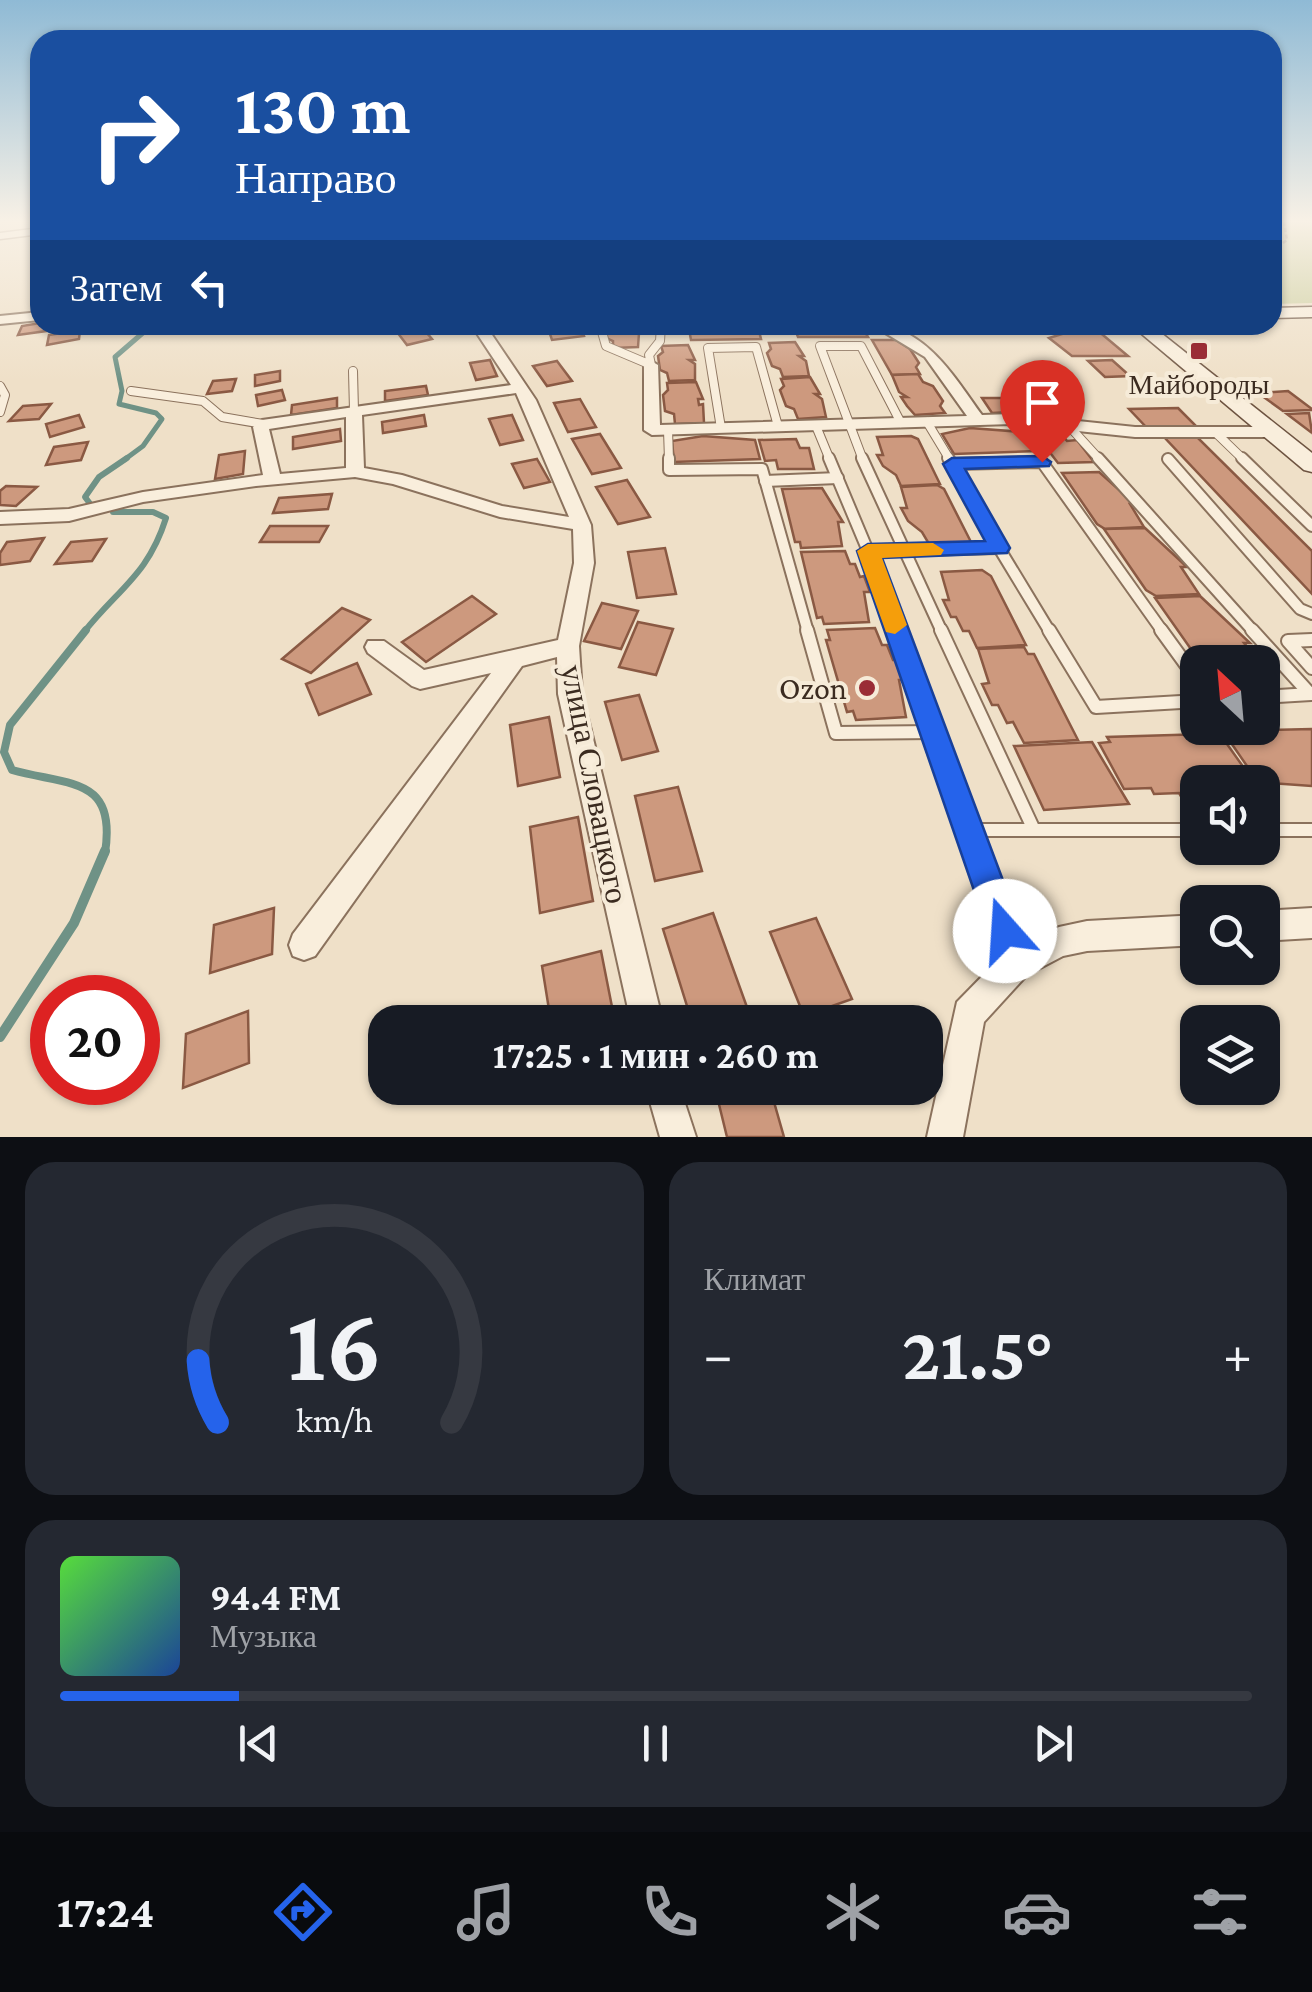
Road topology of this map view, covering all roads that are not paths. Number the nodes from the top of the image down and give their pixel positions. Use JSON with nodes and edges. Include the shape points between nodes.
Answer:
{"nodes":[{"id":1,"x":1282,"y":313,"type":"edge"},
{"id":2,"x":1312,"y":313,"type":"edge"},
{"id":3,"x":30,"y":317,"type":"edge"},
{"id":4,"x":0,"y":320,"type":"edge"},
{"id":5,"x":486,"y":335,"type":"edge"},
{"id":6,"x":603,"y":335,"type":"edge"},
{"id":7,"x":660,"y":335,"type":"edge"},
{"id":8,"x":897,"y":335,"type":"edge"},
{"id":9,"x":1152,"y":335,"type":"edge"},
{"id":10,"x":650,"y":364,"type":"junction"},
{"id":11,"x":354,"y":371,"type":"dead end"},
{"id":12,"x":0,"y":386,"type":"edge"},
{"id":13,"x":520,"y":388,"type":"junction"},
{"id":14,"x":131,"y":392,"type":"dead end"},
{"id":15,"x":354,"y":411,"type":"junction"},
{"id":16,"x":0,"y":412,"type":"edge"},
{"id":17,"x":978,"y":420,"type":"junction"},
{"id":18,"x":927,"y":422,"type":"junction"},
{"id":19,"x":901,"y":423,"type":"junction"},
{"id":20,"x":263,"y":424,"type":"junction"},
{"id":21,"x":847,"y":424,"type":"junction"},
{"id":22,"x":778,"y":426,"type":"junction"},
{"id":23,"x":816,"y":426,"type":"junction"},
{"id":24,"x":1069,"y":426,"type":"junction"},
{"id":25,"x":721,"y":428,"type":"junction"},
{"id":26,"x":668,"y":430,"type":"junction"},
{"id":27,"x":1273,"y":432,"type":"junction"},
{"id":28,"x":1216,"y":433,"type":"junction"},
{"id":29,"x":1303,"y":449,"type":"edge"},
{"id":30,"x":1168,"y":459,"type":"dead end"},
{"id":31,"x":952,"y":464,"type":"junction"},
{"id":32,"x":1312,"y":465,"type":"edge"},
{"id":33,"x":355,"y":472,"type":"junction"},
{"id":34,"x":838,"y":478,"type":"junction"},
{"id":35,"x":272,"y":479,"type":"junction"},
{"id":36,"x":765,"y":481,"type":"junction"},
{"id":37,"x":0,"y":518,"type":"edge"},
{"id":38,"x":582,"y":525,"type":"junction"},
{"id":39,"x":1312,"y":526,"type":"edge"},
{"id":40,"x":999,"y":548,"type":"junction"},
{"id":41,"x":868,"y":551,"type":"junction"},
{"id":42,"x":905,"y":551,"type":"junction"},
{"id":43,"x":1312,"y":614,"type":"edge"},
{"id":44,"x":1312,"y":640,"type":"edge"},
{"id":45,"x":568,"y":646,"type":"junction"},
{"id":46,"x":376,"y":647,"type":"dead end"},
{"id":47,"x":1180,"y":656,"type":"edge"},
{"id":48,"x":514,"y":658,"type":"junction"},
{"id":49,"x":1312,"y":668,"type":"edge"},
{"id":50,"x":1311,"y":694,"type":"edge"},
{"id":51,"x":1280,"y":696,"type":"edge"},
{"id":52,"x":1180,"y":701,"type":"edge"},
{"id":53,"x":934,"y":732,"type":"junction"},
{"id":54,"x":970,"y":830,"type":"junction"},
{"id":55,"x":1034,"y":830,"type":"junction"},
{"id":56,"x":1180,"y":830,"type":"edge"},
{"id":57,"x":1280,"y":830,"type":"edge"},
{"id":58,"x":1312,"y":830,"type":"edge"},
{"id":59,"x":1312,"y":923,"type":"edge"},
{"id":60,"x":1280,"y":925,"type":"edge"},
{"id":61,"x":1180,"y":931,"type":"edge"},
{"id":62,"x":304,"y":945,"type":"dead end"},
{"id":63,"x":1016,"y":964,"type":"junction"},
{"id":64,"x":643,"y":1005,"type":"edge"},
{"id":65,"x":668,"y":1105,"type":"edge"},
{"id":66,"x":678,"y":1137,"type":"edge"},
{"id":67,"x":945,"y":1137,"type":"edge"}],
"edges":[{"from":1,"to":2,"type":"main road"},
{"from":3,"to":4,"type":"street"},
{"from":5,"to":13,"type":"street","name":"улица Словацкого"},
{"from":6,"to":10,"type":"lane","via":[[606,346]]},
{"from":7,"to":10,"type":"lane"},
{"from":8,"to":17,"type":"street","via":[[930,354]]},
{"from":9,"to":27,"type":"main road"},
{"from":10,"to":26,"type":"street","via":[[652,430]]},
{"from":11,"to":15,"type":"lane"},
{"from":12,"to":16,"type":"lane"},
{"from":13,"to":15,"type":"street"},
{"from":13,"to":38,"type":"street","name":"улица Словацкого"},
{"from":14,"to":20,"type":"lane","via":[[203,401],[211,414]]},
{"from":15,"to":20,"type":"street"},
{"from":15,"to":33,"type":"street"},
{"from":17,"to":18,"type":"street"},
{"from":17,"to":24,"type":"street"},
{"from":18,"to":19,"type":"street"},
{"from":18,"to":31,"type":"lane"},
{"from":19,"to":21,"type":"street"},
{"from":19,"to":21,"type":"lane","via":[[861,346],[820,346]]},
{"from":20,"to":35,"type":"street"},
{"from":21,"to":23,"type":"street"},
{"from":21,"to":42,"type":"lane"},
{"from":22,"to":23,"type":"street"},
{"from":22,"to":25,"type":"street"},
{"from":22,"to":25,"type":"lane","via":[[756,347],[708,348]]},
{"from":23,"to":34,"type":"lane"},
{"from":24,"to":28,"type":"street"},
{"from":24,"to":50,"type":"lane"},
{"from":25,"to":26,"type":"street"},
{"from":26,"to":36,"type":"lane","via":[[669,470],[762,469]]},
{"from":27,"to":28,"type":"street"},
{"from":27,"to":29,"type":"main road"},
{"from":28,"to":39,"type":"lane"},
{"from":29,"to":32,"type":"main road"},
{"from":30,"to":43,"type":"lane","via":[[1300,609]]},
{"from":31,"to":40,"type":"lane"},
{"from":31,"to":47,"type":"lane","via":[[1042,462]]},
{"from":33,"to":35,"type":"street"},
{"from":33,"to":38,"type":"street","via":[[500,511]]},
{"from":34,"to":36,"type":"lane"},
{"from":34,"to":41,"type":"lane"},
{"from":35,"to":37,"type":"street","via":[[70,515]]},
{"from":36,"to":53,"type":"lane","via":[[836,732]]},
{"from":38,"to":45,"type":"street","name":"улица Словацкого","via":[[584,563]]},
{"from":40,"to":42,"type":"lane"},
{"from":40,"to":52,"type":"lane","via":[[1096,707]]},
{"from":41,"to":42,"type":"lane"},
{"from":41,"to":53,"type":"lane"},
{"from":42,"to":55,"type":"lane"},
{"from":44,"to":49,"type":"lane","via":[[1288,641]]},
{"from":45,"to":48,"type":"street"},
{"from":45,"to":64,"type":"street","name":"улица Словацкого","via":[[570,694]]},
{"from":46,"to":48,"type":"street","via":[[420,680]]},
{"from":48,"to":62,"type":"street"},
{"from":50,"to":51,"type":"lane"},
{"from":53,"to":54,"type":"lane"},
{"from":54,"to":55,"type":"lane"},
{"from":54,"to":63,"type":"lane"},
{"from":55,"to":56,"type":"lane"},
{"from":57,"to":58,"type":"lane"},
{"from":59,"to":60,"type":"street"},
{"from":61,"to":63,"type":"street","via":[[1088,936]]},
{"from":63,"to":67,"type":"street","via":[[969,1014]]},
{"from":65,"to":66,"type":"street"}]}
